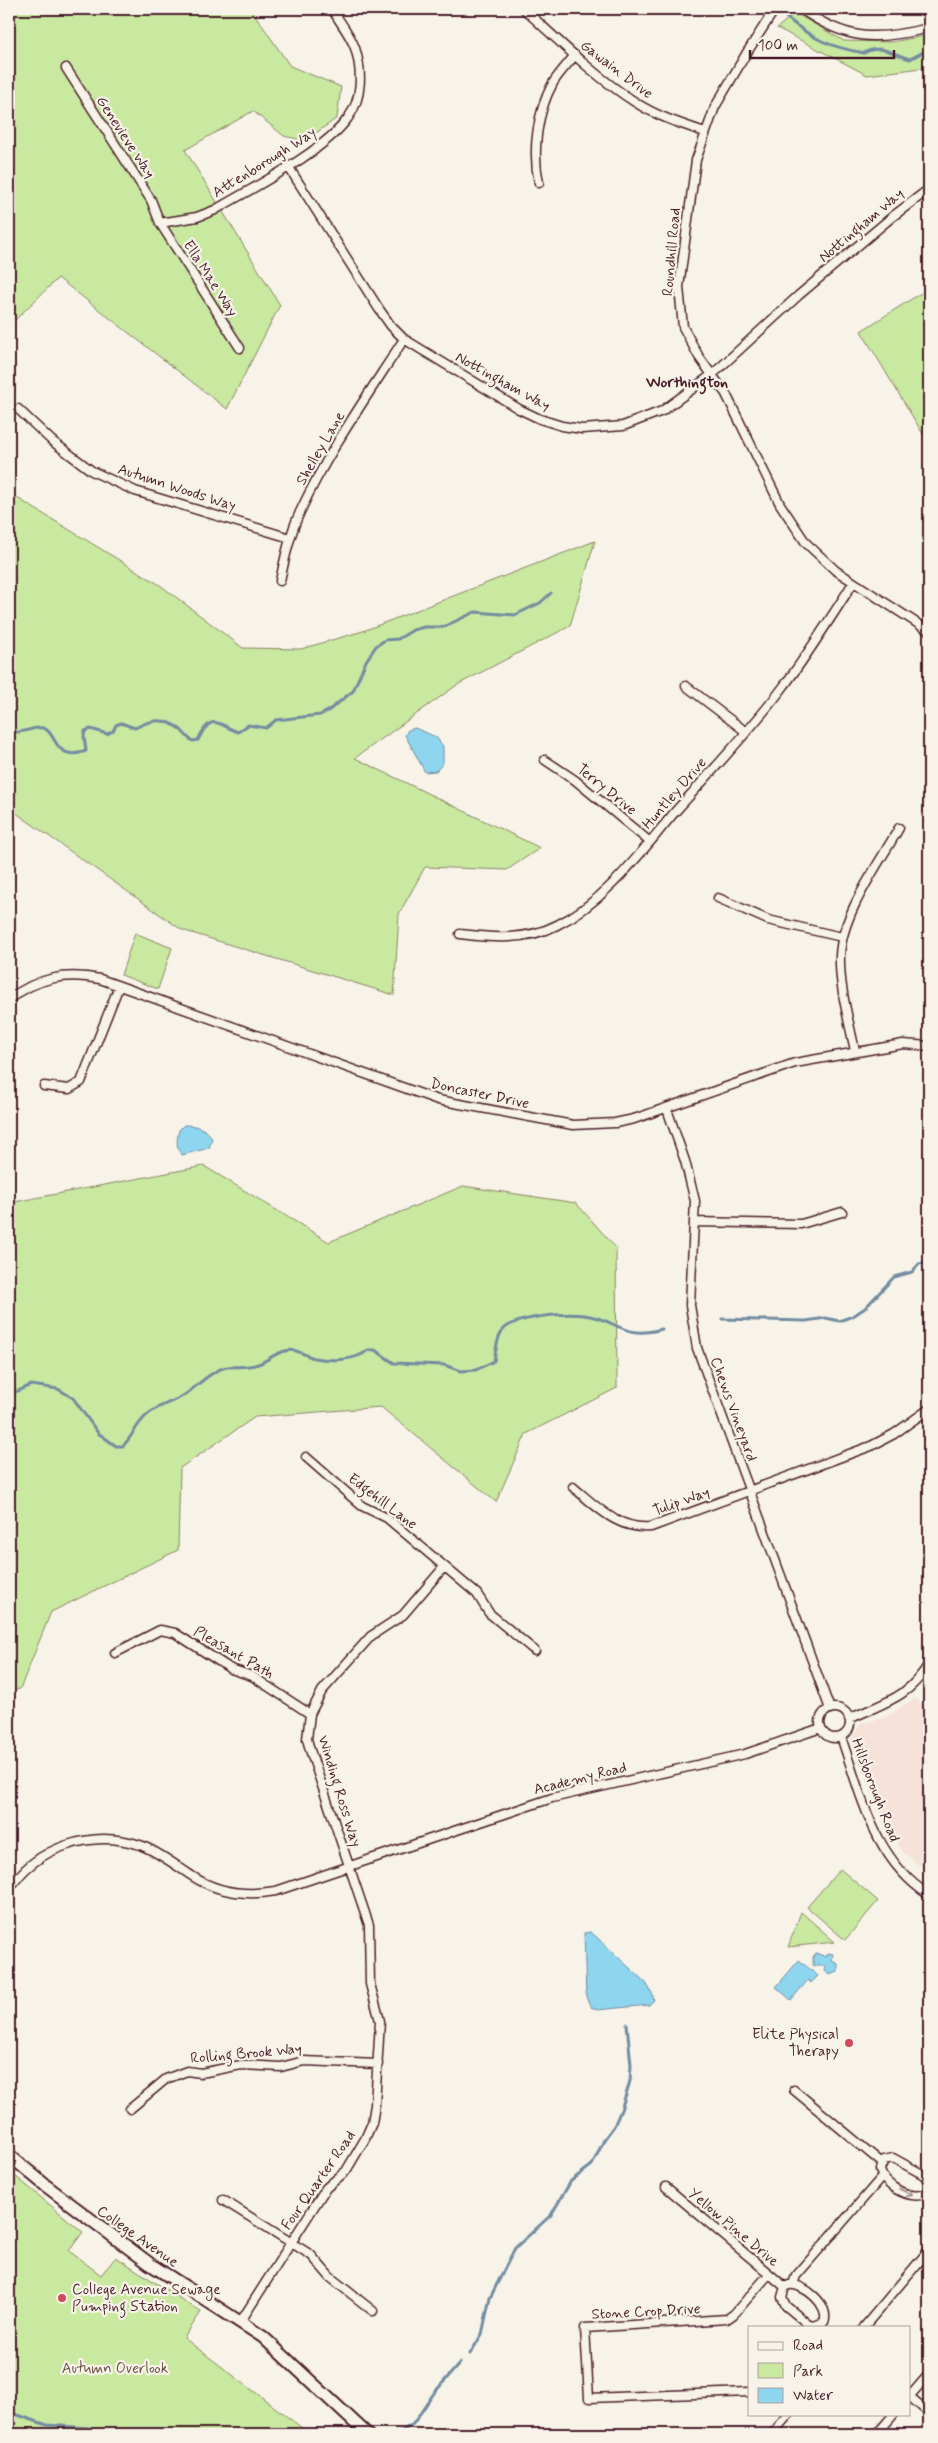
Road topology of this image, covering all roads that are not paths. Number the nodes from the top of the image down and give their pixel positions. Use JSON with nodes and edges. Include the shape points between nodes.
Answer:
{"nodes":[{"id":1,"x":332,"y":9,"type":"edge"},
{"id":2,"x":524,"y":9,"type":"edge"},
{"id":3,"x":775,"y":9,"type":"edge"},
{"id":4,"x":801,"y":9,"type":"edge"},
{"id":5,"x":929,"y":28,"type":"edge"},
{"id":6,"x":575,"y":55,"type":"junction"},
{"id":7,"x":66,"y":68,"type":"dead end"},
{"id":8,"x":705,"y":132,"type":"junction"},
{"id":9,"x":288,"y":166,"type":"junction"},
{"id":10,"x":539,"y":183,"type":"dead end"},
{"id":11,"x":929,"y":189,"type":"edge"},
{"id":12,"x":160,"y":223,"type":"junction"},
{"id":13,"x":404,"y":339,"type":"junction"},
{"id":14,"x":240,"y":348,"type":"dead end"},
{"id":15,"x":713,"y":374,"type":"junction"},
{"id":16,"x":18,"y":409,"type":"dead end"},
{"id":17,"x":290,"y":538,"type":"junction"},
{"id":18,"x":280,"y":581,"type":"dead end"},
{"id":19,"x":854,"y":583,"type":"junction"},
{"id":20,"x":929,"y":631,"type":"edge"},
{"id":21,"x":686,"y":686,"type":"dead end"},
{"id":22,"x":745,"y":732,"type":"junction"},
{"id":23,"x":545,"y":760,"type":"dead end"},
{"id":24,"x":899,"y":828,"type":"dead end"},
{"id":25,"x":650,"y":842,"type":"junction"},
{"id":26,"x":718,"y":898,"type":"dead end"},
{"id":27,"x":460,"y":934,"type":"dead end"},
{"id":28,"x":842,"y":937,"type":"junction"},
{"id":29,"x":119,"y":986,"type":"junction"},
{"id":30,"x":9,"y":999,"type":"edge"},
{"id":31,"x":929,"y":1046,"type":"edge"},
{"id":32,"x":855,"y":1051,"type":"junction"},
{"id":33,"x":44,"y":1086,"type":"dead end"},
{"id":34,"x":666,"y":1109,"type":"junction"},
{"id":35,"x":842,"y":1212,"type":"dead end"},
{"id":36,"x":695,"y":1222,"type":"junction"},
{"id":37,"x":929,"y":1409,"type":"edge"},
{"id":38,"x":306,"y":1457,"type":"dead end"},
{"id":39,"x":573,"y":1487,"type":"dead end"},
{"id":40,"x":750,"y":1490,"type":"junction"},
{"id":41,"x":444,"y":1567,"type":"junction"},
{"id":42,"x":535,"y":1651,"type":"dead end"},
{"id":43,"x":115,"y":1653,"type":"dead end"},
{"id":44,"x":929,"y":1664,"type":"edge"},
{"id":45,"x":830,"y":1709,"type":"junction"},
{"id":46,"x":310,"y":1714,"type":"junction"},
{"id":47,"x":850,"y":1718,"type":"junction"},
{"id":48,"x":822,"y":1728,"type":"junction"},
{"id":49,"x":841,"y":1737,"type":"junction"},
{"id":50,"x":349,"y":1866,"type":"junction"},
{"id":51,"x":9,"y":1890,"type":"edge"},
{"id":52,"x":929,"y":1895,"type":"edge"},
{"id":53,"x":378,"y":2064,"type":"junction"},
{"id":54,"x":794,"y":2090,"type":"dead end"},
{"id":55,"x":130,"y":2109,"type":"dead end"},
{"id":56,"x":9,"y":2155,"type":"edge"},
{"id":57,"x":882,"y":2163,"type":"junction"},
{"id":58,"x":882,"y":2177,"type":"junction"},
{"id":59,"x":929,"y":2182,"type":"edge"},
{"id":60,"x":666,"y":2187,"type":"dead end"},
{"id":61,"x":929,"y":2191,"type":"edge"},
{"id":62,"x":223,"y":2200,"type":"dead end"},
{"id":63,"x":291,"y":2243,"type":"junction"},
{"id":64,"x":929,"y":2250,"type":"edge"},
{"id":65,"x":769,"y":2274,"type":"junction"},
{"id":66,"x":789,"y":2286,"type":"junction"},
{"id":67,"x":373,"y":2311,"type":"dead end"},
{"id":68,"x":241,"y":2321,"type":"junction"},
{"id":69,"x":827,"y":2324,"type":"edge"},
{"id":70,"x":814,"y":2326,"type":"edge"},
{"id":71,"x":865,"y":2326,"type":"edge"},
{"id":72,"x":929,"y":2374,"type":"edge"},
{"id":73,"x":748,"y":2392,"type":"edge"},
{"id":74,"x":910,"y":2395,"type":"edge"},
{"id":75,"x":910,"y":2397,"type":"edge"},
{"id":76,"x":929,"y":2413,"type":"edge"},
{"id":77,"x":787,"y":2416,"type":"edge"},
{"id":78,"x":892,"y":2416,"type":"edge"},
{"id":79,"x":367,"y":2434,"type":"edge"},
{"id":80,"x":772,"y":2434,"type":"edge"},
{"id":81,"x":877,"y":2434,"type":"edge"}],
"edges":[{"from":1,"to":9,"type":"street","name":"Attenborough Way","via":[[356,54],[360,76],[356,103],[337,131]]},
{"from":2,"to":6,"type":"street","name":"Gawain Drive"},
{"from":3,"to":8,"type":"street","name":"Roundhill Road","via":[[729,82]]},
{"from":4,"to":5,"type":"street","via":[[846,34],[886,36]]},
{"from":6,"to":8,"type":"street","name":"Gawain Drive","via":[[635,103],[669,120]]},
{"from":6,"to":10,"type":"street","via":[[554,83],[541,117],[536,153]]},
{"from":7,"to":12,"type":"street","name":"Genevieve Way","via":[[151,200]]},
{"from":8,"to":15,"type":"street","name":"Roundhill Road","via":[[690,194],[680,278],[680,311],[690,341]]},
{"from":9,"to":12,"type":"street","name":"Attenborough Way","via":[[215,210],[197,217]]},
{"from":9,"to":13,"type":"street","name":"Nottingham Way","via":[[369,294]]},
{"from":11,"to":15,"type":"street","name":"Nottingham Way","via":[[799,295]]},
{"from":12,"to":14,"type":"street","name":"Ella Mae Way"},
{"from":13,"to":15,"type":"street","name":"Nottingham Way","via":[[519,409],[562,426],[582,429],[614,427],[644,419],[662,411]]},
{"from":13,"to":17,"type":"street","name":"Shelley Lane","via":[[331,454]]},
{"from":15,"to":19,"type":"street","name":"Roundhill Road","via":[[793,526],[820,558]]},
{"from":16,"to":17,"type":"street","name":"Autumn Woods Way","via":[[74,458],[111,481]]},
{"from":17,"to":18,"type":"street","name":"Shelley Lane"},
{"from":19,"to":20,"type":"street","name":"Roundhill Road"},
{"from":19,"to":22,"type":"street","name":"Huntley Drive","via":[[801,663]]},
{"from":21,"to":22,"type":"street"},
{"from":22,"to":25,"type":"street","name":"Huntley Drive"},
{"from":23,"to":25,"type":"street","name":"Terry Drive","via":[[575,780]]},
{"from":24,"to":28,"type":"street","via":[[853,908]]},
{"from":25,"to":27,"type":"street","name":"Huntley Drive","via":[[595,899],[555,926],[515,937]]},
{"from":26,"to":28,"type":"street","via":[[768,920]]},
{"from":28,"to":32,"type":"street","via":[[841,975]]},
{"from":29,"to":30,"type":"street","name":"Doncaster Drive","via":[[86,976],[51,977]]},
{"from":29,"to":33,"type":"street","via":[[81,1082],[69,1089]]},
{"from":29,"to":34,"type":"street","name":"Doncaster Drive","via":[[417,1094],[463,1106],[573,1125],[615,1123]]},
{"from":31,"to":32,"type":"street","name":"Doncaster Drive","via":[[903,1044]]},
{"from":32,"to":34,"type":"street","name":"Doncaster Drive","via":[[768,1071]]},
{"from":34,"to":36,"type":"street","name":"Chews Vineyard","via":[[691,1184]]},
{"from":35,"to":36,"type":"street","via":[[801,1224]]},
{"from":36,"to":40,"type":"street","name":"Chews Vineyard","via":[[690,1281],[692,1326],[702,1362]]},
{"from":37,"to":40,"type":"street","name":"Tulip Way","via":[[907,1426],[871,1446]]},
{"from":38,"to":41,"type":"street","name":"Edgehill Lane","via":[[362,1506],[387,1518]]},
{"from":39,"to":40,"type":"street","name":"Tulip Way","via":[[616,1521],[638,1528],[651,1527]]},
{"from":40,"to":45,"type":"street","name":"Chews Vineyard"},
{"from":41,"to":42,"type":"street","name":"Edgehill Lane","via":[[477,1594],[489,1613]]},
{"from":41,"to":46,"type":"street","name":"Winding Ross Way","via":[[404,1615],[371,1636],[322,1691]]},
{"from":43,"to":46,"type":"street","name":"Pleasant Path","via":[[160,1630],[168,1630],[231,1669],[252,1676]]},
{"from":44,"to":47,"type":"street","via":[[902,1696]]},
{"from":45,"to":47,"type":"street","via":[[844,1711]]},
{"from":45,"to":48,"type":"street","via":[[821,1719]]},
{"from":46,"to":50,"type":"street","name":"Winding Ross Way","via":[[307,1739]]},
{"from":47,"to":49,"type":"street","via":[[848,1731]]},
{"from":48,"to":49,"type":"street","via":[[827,1736]]},
{"from":48,"to":50,"type":"street","name":"Academy Road","via":[[745,1754],[552,1798]]},
{"from":49,"to":52,"type":"street","name":"Hillsborough Road","via":[[882,1847],[915,1886]]},
{"from":50,"to":51,"type":"street","name":"Academy Road","via":[[276,1891],[243,1894],[211,1886],[140,1845],[94,1839],[42,1856],[26,1868]]},
{"from":50,"to":53,"type":"street","name":"Four Quarter Road","via":[[369,1925],[370,1984],[380,2021]]},
{"from":53,"to":55,"type":"street","name":"Rolling Brook Way","via":[[304,2061],[281,2067],[241,2065],[201,2073],[187,2071],[166,2079]]},
{"from":53,"to":63,"type":"street","name":"Four Quarter Road","via":[[376,2105],[365,2139],[346,2170],[326,2188]]},
{"from":54,"to":57,"type":"street"},
{"from":56,"to":68,"type":"street","name":"College Avenue","via":[[150,2264]]},
{"from":57,"to":58,"type":"street"},
{"from":57,"to":59,"type":"street","via":[[889,2158],[898,2160],[924,2174]]},
{"from":58,"to":61,"type":"street","one_way":true,"via":[[912,2196]]},
{"from":58,"to":66,"type":"street"},
{"from":60,"to":65,"type":"street","name":"Yellow Pine Drive"},
{"from":62,"to":63,"type":"street"},
{"from":63,"to":67,"type":"street","via":[[311,2255],[330,2277]]},
{"from":63,"to":68,"type":"street","name":"Four Quarter Road"},
{"from":64,"to":71,"type":"street"},
{"from":65,"to":66,"type":"street","name":"Yellow Pine Drive"},
{"from":65,"to":73,"type":"street","name":"Stone Crop Drive","via":[[727,2319],[585,2328],[589,2398]]},
{"from":66,"to":69,"type":"street","name":"Yellow Pine Drive","via":[[802,2287],[822,2305]]},
{"from":66,"to":70,"type":"street","name":"Yellow Pine Drive","via":[[782,2297],[783,2302],[806,2323]]},
{"from":68,"to":79,"type":"street","name":"College Avenue","via":[[289,2359]]},
{"from":69,"to":70,"type":"street","name":"Yellow Pine Drive"},
{"from":72,"to":74,"type":"street"},
{"from":75,"to":76,"type":"street"},
{"from":77,"to":80,"type":"street"},
{"from":78,"to":81,"type":"street"}]}
